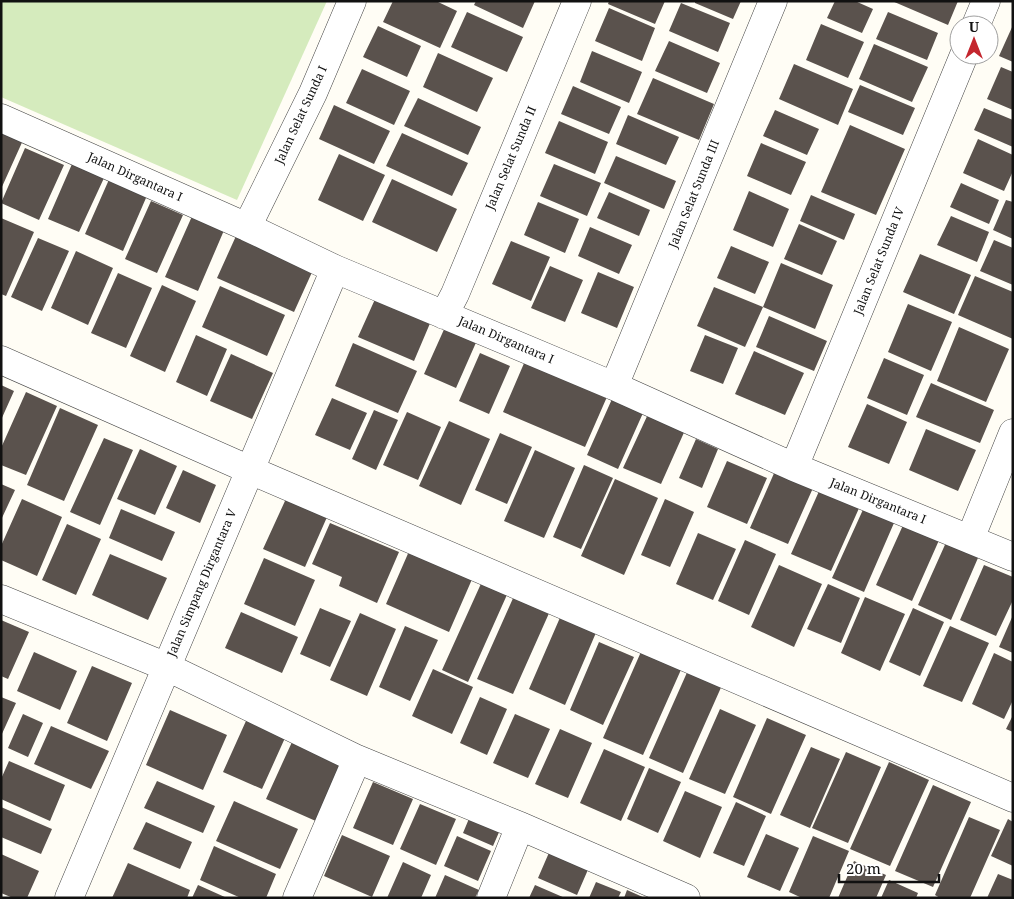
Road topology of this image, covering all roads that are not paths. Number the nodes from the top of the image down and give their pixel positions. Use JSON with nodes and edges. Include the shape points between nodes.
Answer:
{"nodes":[{"id":1,"x":352,"y":1,"type":"edge"},
{"id":2,"x":577,"y":1,"type":"edge"},
{"id":3,"x":773,"y":1,"type":"edge"},
{"id":4,"x":986,"y":1,"type":"edge"},
{"id":5,"x":980,"y":15,"type":"edge"},
{"id":6,"x":960,"y":65,"type":"edge"},
{"id":7,"x":1,"y":118,"type":"edge"},
{"id":8,"x":247,"y":227,"type":"junction"},
{"id":9,"x":335,"y":268,"type":"junction"},
{"id":10,"x":444,"y":314,"type":"junction"},
{"id":11,"x":1,"y":360,"type":"edge"},
{"id":12,"x":614,"y":386,"type":"junction"},
{"id":13,"x":1013,"y":433,"type":"edge"},
{"id":14,"x":794,"y":467,"type":"junction"},
{"id":15,"x":250,"y":470,"type":"junction"},
{"id":16,"x":970,"y":539,"type":"junction"},
{"id":17,"x":1013,"y":557,"type":"edge"},
{"id":18,"x":1,"y":599,"type":"edge"},
{"id":19,"x":167,"y":667,"type":"junction"},
{"id":20,"x":357,"y":759,"type":"junction"},
{"id":21,"x":1013,"y":798,"type":"edge"},
{"id":22,"x":520,"y":826,"type":"junction"},
{"id":23,"x":69,"y":898,"type":"edge"},
{"id":24,"x":297,"y":898,"type":"edge"},
{"id":25,"x":491,"y":898,"type":"edge"},
{"id":26,"x":686,"y":898,"type":"edge"}],
"edges":[{"from":1,"to":8,"type":"street","name":"Jalan Selat Sunda I","via":[[313,93]]},
{"from":2,"to":10,"type":"street","name":"Jalan Selat Sunda II"},
{"from":3,"to":12,"type":"street","name":"Jalan Selat Sunda III"},
{"from":4,"to":5,"type":"street"},
{"from":6,"to":14,"type":"street","name":"Jalan Selat Sunda IV"},
{"from":7,"to":8,"type":"street","name":"Jalan Dirgantara I"},
{"from":8,"to":9,"type":"street","name":"Jalan Dirgantara I"},
{"from":9,"to":10,"type":"street","name":"Jalan Dirgantara I"},
{"from":9,"to":15,"type":"street","name":"Jalan Simpang Dirgantara V"},
{"from":10,"to":12,"type":"street","name":"Jalan Dirgantara I"},
{"from":11,"to":15,"type":"street"},
{"from":12,"to":14,"type":"street","name":"Jalan Dirgantara I"},
{"from":13,"to":16,"type":"street"},
{"from":14,"to":16,"type":"street","name":"Jalan Dirgantara I"},
{"from":15,"to":19,"type":"street","name":"Jalan Simpang Dirgantara V"},
{"from":15,"to":21,"type":"street"},
{"from":16,"to":17,"type":"street","name":"Jalan Dirgantara I"},
{"from":18,"to":19,"type":"street"},
{"from":19,"to":20,"type":"street"},
{"from":19,"to":23,"type":"street","name":"Jalan Simpang Dirgantara V"},
{"from":20,"to":22,"type":"street"},
{"from":20,"to":24,"type":"street"},
{"from":22,"to":25,"type":"street"},
{"from":22,"to":26,"type":"street"}]}
